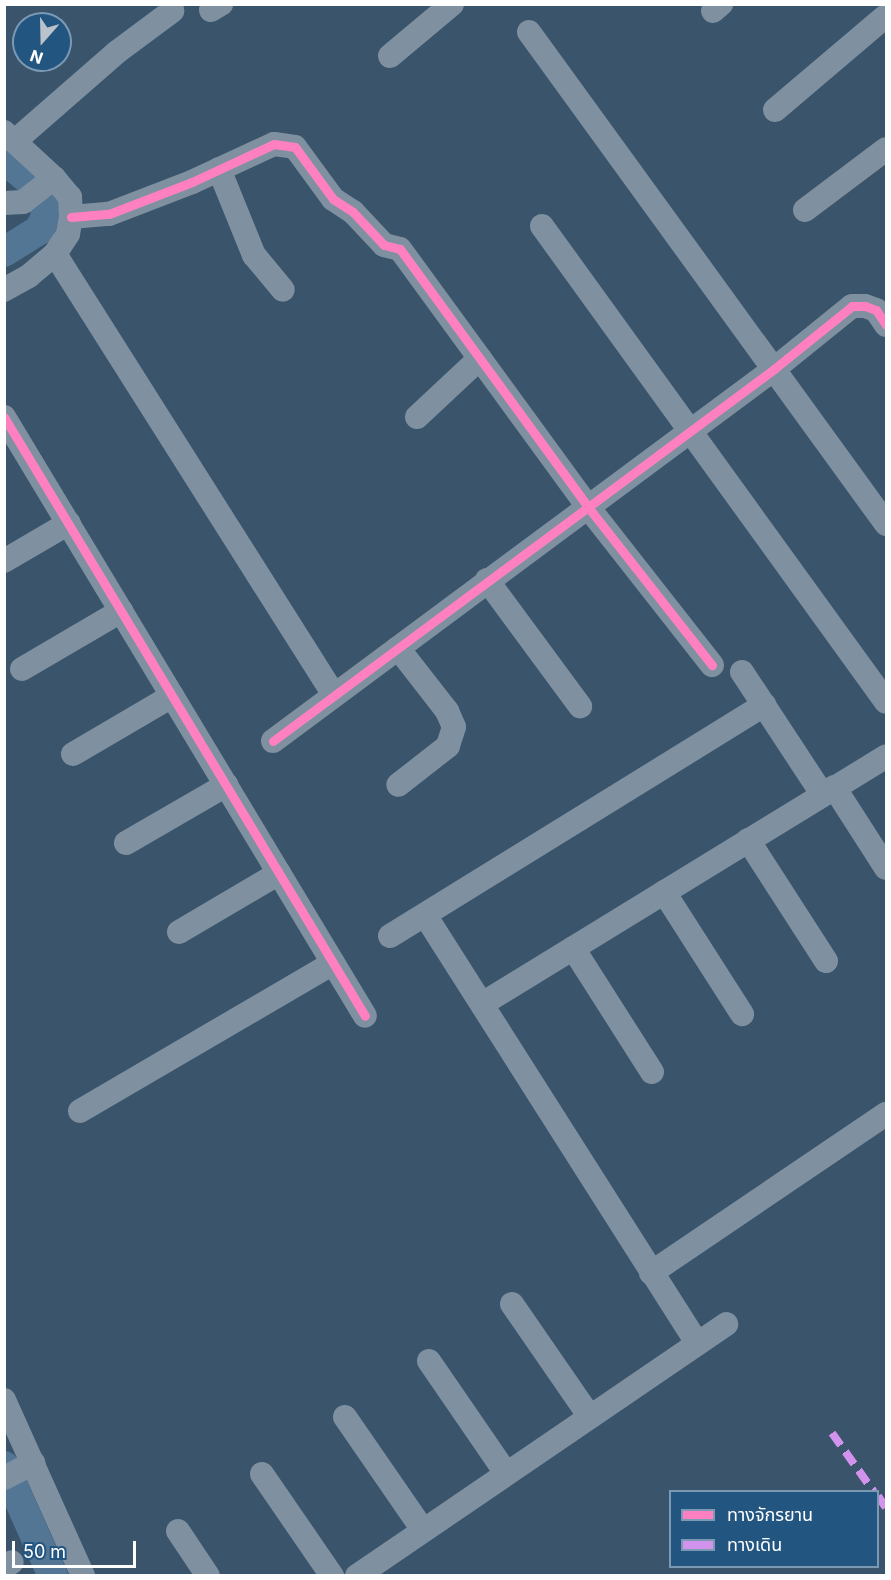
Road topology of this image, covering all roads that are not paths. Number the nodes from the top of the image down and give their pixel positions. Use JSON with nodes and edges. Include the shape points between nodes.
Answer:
{"nodes":[{"id":1,"x":452,"y":4,"type":"edge"},
{"id":2,"x":172,"y":11,"type":"dead end"},
{"id":3,"x":886,"y":16,"type":"edge"},
{"id":4,"x":528,"y":32,"type":"dead end"},
{"id":5,"x":390,"y":56,"type":"dead end"},
{"id":6,"x":775,"y":110,"type":"dead end"},
{"id":7,"x":10,"y":137,"type":"edge"},
{"id":8,"x":886,"y":149,"type":"edge"},
{"id":9,"x":219,"y":169,"type":"junction"},
{"id":10,"x":46,"y":185,"type":"junction"},
{"id":11,"x":4,"y":203,"type":"edge"},
{"id":12,"x":805,"y":210,"type":"dead end"},
{"id":13,"x":70,"y":217,"type":"junction"},
{"id":14,"x":542,"y":226,"type":"dead end"},
{"id":15,"x":56,"y":254,"type":"junction"},
{"id":16,"x":4,"y":290,"type":"edge"},
{"id":17,"x":283,"y":290,"type":"dead end"},
{"id":18,"x":886,"y":325,"type":"edge"},
{"id":19,"x":480,"y":358,"type":"junction"},
{"id":20,"x":774,"y":369,"type":"junction"},
{"id":21,"x":417,"y":417,"type":"dead end"},
{"id":22,"x":7,"y":425,"type":"edge"},
{"id":23,"x":689,"y":430,"type":"junction"},
{"id":24,"x":588,"y":507,"type":"junction"},
{"id":25,"x":69,"y":523,"type":"junction"},
{"id":26,"x":886,"y":524,"type":"edge"},
{"id":27,"x":4,"y":561,"type":"edge"},
{"id":28,"x":487,"y":580,"type":"junction"},
{"id":29,"x":121,"y":611,"type":"junction"},
{"id":30,"x":398,"y":648,"type":"junction"},
{"id":31,"x":712,"y":665,"type":"dead end"},
{"id":32,"x":22,"y":669,"type":"dead end"},
{"id":33,"x":742,"y":672,"type":"dead end"},
{"id":34,"x":880,"y":675,"type":"edge"},
{"id":35,"x":334,"y":695,"type":"junction"},
{"id":36,"x":172,"y":696,"type":"junction"},
{"id":37,"x":886,"y":702,"type":"edge"},
{"id":38,"x":764,"y":705,"type":"junction"},
{"id":39,"x":580,"y":706,"type":"dead end"},
{"id":40,"x":273,"y":741,"type":"dead end"},
{"id":41,"x":73,"y":754,"type":"dead end"},
{"id":42,"x":886,"y":756,"type":"edge"},
{"id":43,"x":226,"y":785,"type":"junction"},
{"id":44,"x":398,"y":785,"type":"dead end"},
{"id":45,"x":828,"y":791,"type":"junction"},
{"id":46,"x":748,"y":840,"type":"junction"},
{"id":47,"x":126,"y":843,"type":"dead end"},
{"id":48,"x":886,"y":868,"type":"edge"},
{"id":49,"x":279,"y":873,"type":"junction"},
{"id":50,"x":664,"y":892,"type":"junction"},
{"id":51,"x":425,"y":915,"type":"junction"},
{"id":52,"x":179,"y":932,"type":"dead end"},
{"id":53,"x":390,"y":936,"type":"dead end"},
{"id":54,"x":573,"y":948,"type":"junction"},
{"id":55,"x":826,"y":961,"type":"dead end"},
{"id":56,"x":333,"y":963,"type":"junction"},
{"id":57,"x":482,"y":1004,"type":"junction"},
{"id":58,"x":742,"y":1014,"type":"dead end"},
{"id":59,"x":364,"y":1016,"type":"dead end"},
{"id":60,"x":652,"y":1072,"type":"dead end"},
{"id":61,"x":80,"y":1112,"type":"dead end"},
{"id":62,"x":886,"y":1114,"type":"edge"},
{"id":63,"x":651,"y":1273,"type":"junction"},
{"id":64,"x":512,"y":1304,"type":"dead end"},
{"id":65,"x":726,"y":1324,"type":"dead end"},
{"id":66,"x":697,"y":1343,"type":"junction"},
{"id":67,"x":429,"y":1360,"type":"dead end"},
{"id":68,"x":4,"y":1400,"type":"edge"},
{"id":69,"x":345,"y":1417,"type":"dead end"},
{"id":70,"x":590,"y":1417,"type":"junction"},
{"id":71,"x":29,"y":1465,"type":"junction"},
{"id":72,"x":506,"y":1473,"type":"junction"},
{"id":73,"x":262,"y":1474,"type":"dead end"},
{"id":74,"x":4,"y":1478,"type":"edge"},
{"id":75,"x":423,"y":1530,"type":"junction"},
{"id":76,"x":178,"y":1531,"type":"dead end"},
{"id":77,"x":83,"y":1575,"type":"edge"},
{"id":78,"x":208,"y":1575,"type":"edge"},
{"id":79,"x":332,"y":1575,"type":"edge"},
{"id":80,"x":357,"y":1575,"type":"edge"}],
"edges":[{"from":1,"to":5,"type":"street"},
{"from":2,"to":7,"type":"street"},
{"from":3,"to":6,"type":"street"},
{"from":4,"to":20,"type":"street"},
{"from":7,"to":10,"type":"street"},
{"from":8,"to":12,"type":"street"},
{"from":9,"to":13,"type":"street","via":[[109,214]]},
{"from":9,"to":17,"type":"street","via":[[254,255]]},
{"from":9,"to":19,"type":"street","via":[[274,144],[295,147],[333,199],[353,212],[384,245],[400,249]]},
{"from":10,"to":11,"type":"street","via":[[23,202]]},
{"from":10,"to":13,"type":"street","via":[[70,197]]},
{"from":13,"to":15,"type":"street","via":[[68,234]]},
{"from":14,"to":23,"type":"street"},
{"from":15,"to":16,"type":"street"},
{"from":15,"to":35,"type":"street"},
{"from":18,"to":20,"type":"street","via":[[876,310],[852,306]]},
{"from":19,"to":21,"type":"street"},
{"from":19,"to":24,"type":"street"},
{"from":20,"to":23,"type":"street"},
{"from":20,"to":26,"type":"street"},
{"from":22,"to":25,"type":"street"},
{"from":23,"to":24,"type":"street"},
{"from":23,"to":34,"type":"street"},
{"from":24,"to":28,"type":"street"},
{"from":24,"to":31,"type":"street"},
{"from":25,"to":27,"type":"street"},
{"from":25,"to":29,"type":"street"},
{"from":28,"to":30,"type":"street"},
{"from":28,"to":39,"type":"street"},
{"from":29,"to":32,"type":"street"},
{"from":29,"to":36,"type":"street"},
{"from":30,"to":35,"type":"street"},
{"from":30,"to":44,"type":"street","via":[[447,711],[454,727],[448,746]]},
{"from":33,"to":38,"type":"street"},
{"from":34,"to":37,"type":"street"},
{"from":35,"to":40,"type":"street"},
{"from":36,"to":41,"type":"street"},
{"from":36,"to":43,"type":"street"},
{"from":38,"to":45,"type":"street"},
{"from":38,"to":51,"type":"street"},
{"from":42,"to":45,"type":"street"},
{"from":43,"to":47,"type":"street"},
{"from":43,"to":49,"type":"street"},
{"from":45,"to":46,"type":"street"},
{"from":45,"to":48,"type":"street"},
{"from":46,"to":50,"type":"street"},
{"from":46,"to":55,"type":"street"},
{"from":49,"to":52,"type":"street"},
{"from":49,"to":56,"type":"street"},
{"from":50,"to":54,"type":"street"},
{"from":50,"to":58,"type":"street"},
{"from":51,"to":53,"type":"street"},
{"from":51,"to":57,"type":"street"},
{"from":54,"to":57,"type":"street"},
{"from":54,"to":60,"type":"street"},
{"from":56,"to":59,"type":"street"},
{"from":56,"to":61,"type":"street"},
{"from":57,"to":63,"type":"street"},
{"from":62,"to":63,"type":"street"},
{"from":63,"to":66,"type":"street"},
{"from":64,"to":70,"type":"street"},
{"from":65,"to":66,"type":"street"},
{"from":66,"to":70,"type":"street"},
{"from":67,"to":72,"type":"street"},
{"from":68,"to":71,"type":"street"},
{"from":69,"to":75,"type":"street"},
{"from":70,"to":72,"type":"street"},
{"from":71,"to":74,"type":"street"},
{"from":71,"to":77,"type":"street"},
{"from":72,"to":75,"type":"street"},
{"from":73,"to":79,"type":"street"},
{"from":75,"to":80,"type":"street"},
{"from":76,"to":78,"type":"street"}]}
